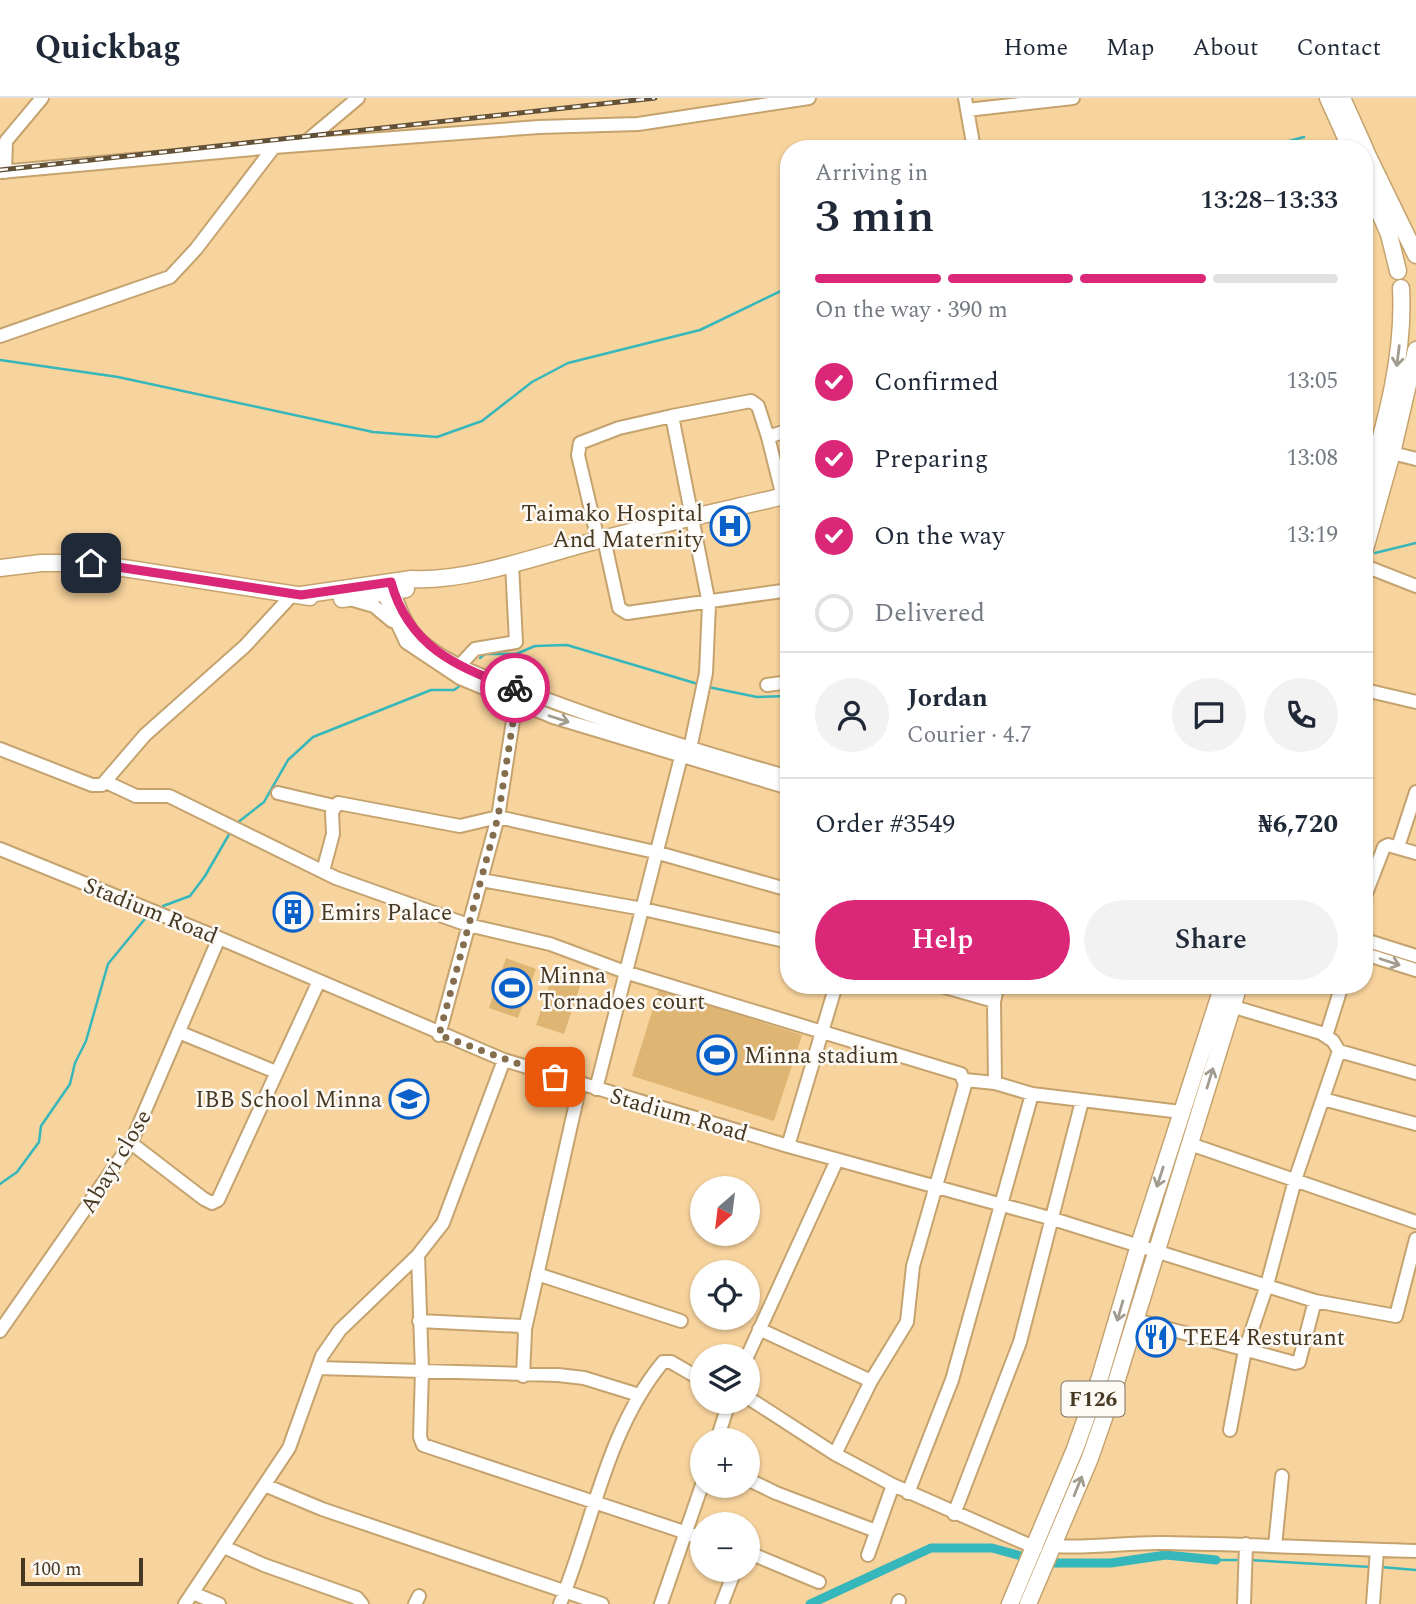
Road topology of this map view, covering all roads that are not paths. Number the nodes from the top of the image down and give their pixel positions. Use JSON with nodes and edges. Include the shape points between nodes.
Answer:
{"nodes":[{"id":1,"x":42,"y":98,"type":"edge"},
{"id":2,"x":358,"y":98,"type":"edge"},
{"id":3,"x":809,"y":98,"type":"edge"},
{"id":4,"x":1073,"y":98,"type":"edge"},
{"id":5,"x":1328,"y":98,"type":"edge"},
{"id":6,"x":1342,"y":98,"type":"edge"},
{"id":7,"x":966,"y":104,"type":"edge"},
{"id":8,"x":972,"y":140,"type":"edge"},
{"id":9,"x":1346,"y":140,"type":"edge"},
{"id":10,"x":1361,"y":140,"type":"edge"},
{"id":11,"x":302,"y":145,"type":"junction"},
{"id":12,"x":274,"y":147,"type":"junction"},
{"id":13,"x":1373,"y":166,"type":"edge"},
{"id":14,"x":2,"y":172,"type":"edge"},
{"id":15,"x":1373,"y":197,"type":"edge"},
{"id":16,"x":1416,"y":256,"type":"edge"},
{"id":17,"x":1398,"y":271,"type":"junction"},
{"id":18,"x":1409,"y":292,"type":"edge"},
{"id":19,"x":0,"y":336,"type":"edge"},
{"id":20,"x":1415,"y":358,"type":"edge"},
{"id":21,"x":672,"y":415,"type":"junction"},
{"id":22,"x":780,"y":433,"type":"edge"},
{"id":23,"x":768,"y":436,"type":"junction"},
{"id":24,"x":1392,"y":453,"type":"junction"},
{"id":25,"x":1416,"y":459,"type":"edge"},
{"id":26,"x":1373,"y":463,"type":"edge"},
{"id":27,"x":780,"y":476,"type":"edge"},
{"id":28,"x":780,"y":497,"type":"edge"},
{"id":29,"x":692,"y":519,"type":"junction"},
{"id":30,"x":1373,"y":521,"type":"edge"},
{"id":31,"x":601,"y":540,"type":"junction"},
{"id":32,"x":512,"y":564,"type":"junction"},
{"id":33,"x":0,"y":568,"type":"edge"},
{"id":34,"x":1373,"y":569,"type":"edge"},
{"id":35,"x":1416,"y":586,"type":"edge"},
{"id":36,"x":387,"y":588,"type":"junction"},
{"id":37,"x":780,"y":592,"type":"edge"},
{"id":38,"x":297,"y":595,"type":"junction"},
{"id":39,"x":350,"y":599,"type":"junction"},
{"id":40,"x":709,"y":604,"type":"junction"},
{"id":41,"x":395,"y":623,"type":"junction"},
{"id":42,"x":461,"y":664,"type":"junction"},
{"id":43,"x":780,"y":683,"type":"edge"},
{"id":44,"x":767,"y":685,"type":"dead end"},
{"id":45,"x":1373,"y":692,"type":"edge"},
{"id":46,"x":516,"y":696,"type":"junction"},
{"id":47,"x":1416,"y":702,"type":"edge"},
{"id":48,"x":0,"y":749,"type":"edge"},
{"id":49,"x":685,"y":753,"type":"junction"},
{"id":50,"x":780,"y":775,"type":"edge"},
{"id":51,"x":106,"y":782,"type":"junction"},
{"id":52,"x":780,"y":785,"type":"edge"},
{"id":53,"x":1416,"y":792,"type":"edge"},
{"id":54,"x":278,"y":793,"type":"dead end"},
{"id":55,"x":334,"y":806,"type":"junction"},
{"id":56,"x":498,"y":817,"type":"junction"},
{"id":57,"x":1398,"y":847,"type":"junction"},
{"id":58,"x":0,"y":849,"type":"edge"},
{"id":59,"x":655,"y":852,"type":"junction"},
{"id":60,"x":1416,"y":853,"type":"edge"},
{"id":61,"x":323,"y":871,"type":"junction"},
{"id":62,"x":1373,"y":875,"type":"edge"},
{"id":63,"x":481,"y":880,"type":"junction"},
{"id":64,"x":780,"y":888,"type":"edge"},
{"id":65,"x":643,"y":909,"type":"junction"},
{"id":66,"x":468,"y":925,"type":"junction"},
{"id":67,"x":219,"y":938,"type":"junction"},
{"id":68,"x":780,"y":940,"type":"edge"},
{"id":69,"x":1373,"y":943,"type":"edge"},
{"id":70,"x":1416,"y":956,"type":"edge"},
{"id":71,"x":1373,"y":957,"type":"edge"},
{"id":72,"x":1416,"y":970,"type":"edge"},
{"id":73,"x":628,"y":973,"type":"junction"},
{"id":74,"x":319,"y":981,"type":"junction"},
{"id":75,"x":833,"y":994,"type":"edge"},
{"id":76,"x":972,"y":994,"type":"edge"},
{"id":77,"x":996,"y":994,"type":"edge"},
{"id":78,"x":1220,"y":994,"type":"edge"},
{"id":79,"x":1236,"y":994,"type":"edge"},
{"id":80,"x":1339,"y":994,"type":"edge"},
{"id":81,"x":994,"y":1000,"type":"junction"},
{"id":82,"x":1231,"y":1006,"type":"junction"},
{"id":83,"x":821,"y":1032,"type":"junction"},
{"id":84,"x":181,"y":1033,"type":"junction"},
{"id":85,"x":439,"y":1035,"type":"junction"},
{"id":86,"x":1326,"y":1036,"type":"junction"},
{"id":87,"x":1339,"y":1051,"type":"junction"},
{"id":88,"x":504,"y":1060,"type":"junction"},
{"id":89,"x":276,"y":1072,"type":"junction"},
{"id":90,"x":1416,"y":1073,"type":"edge"},
{"id":91,"x":965,"y":1080,"type":"junction"},
{"id":92,"x":995,"y":1083,"type":"junction"},
{"id":93,"x":580,"y":1085,"type":"junction"},
{"id":94,"x":596,"y":1090,"type":"junction"},
{"id":95,"x":1032,"y":1094,"type":"junction"},
{"id":96,"x":1323,"y":1099,"type":"junction"},
{"id":97,"x":1082,"y":1101,"type":"junction"},
{"id":98,"x":1181,"y":1112,"type":"junction"},
{"id":99,"x":1416,"y":1124,"type":"edge"},
{"id":100,"x":131,"y":1143,"type":"junction"},
{"id":101,"x":1190,"y":1144,"type":"junction"},
{"id":102,"x":788,"y":1146,"type":"junction"},
{"id":103,"x":837,"y":1160,"type":"junction"},
{"id":104,"x":1295,"y":1180,"type":"junction"},
{"id":105,"x":935,"y":1187,"type":"junction"},
{"id":106,"x":1002,"y":1205,"type":"junction"},
{"id":107,"x":1053,"y":1219,"type":"junction"},
{"id":108,"x":1416,"y":1222,"type":"edge"},
{"id":109,"x":1416,"y":1239,"type":"edge"},
{"id":110,"x":1139,"y":1245,"type":"junction"},
{"id":111,"x":1157,"y":1251,"type":"junction"},
{"id":112,"x":418,"y":1255,"type":"junction"},
{"id":113,"x":537,"y":1274,"type":"junction"},
{"id":114,"x":1267,"y":1284,"type":"junction"},
{"id":115,"x":1315,"y":1301,"type":"junction"},
{"id":116,"x":1136,"y":1320,"type":"junction"},
{"id":117,"x":419,"y":1321,"type":"junction"},
{"id":118,"x":681,"y":1321,"type":"dead end"},
{"id":119,"x":760,"y":1327,"type":"edge"},
{"id":120,"x":524,"y":1329,"type":"junction"},
{"id":121,"x":760,"y":1329,"type":"edge"},
{"id":122,"x":0,"y":1331,"type":"edge"},
{"id":123,"x":1245,"y":1350,"type":"junction"},
{"id":124,"x":318,"y":1368,"type":"junction"},
{"id":125,"x":422,"y":1371,"type":"junction"},
{"id":126,"x":690,"y":1373,"type":"edge"},
{"id":127,"x":523,"y":1376,"type":"junction"},
{"id":128,"x":871,"y":1381,"type":"junction"},
{"id":129,"x":639,"y":1395,"type":"junction"},
{"id":130,"x":760,"y":1405,"type":"edge"},
{"id":131,"x":1230,"y":1430,"type":"dead end"},
{"id":132,"x":835,"y":1454,"type":"junction"},
{"id":133,"x":1282,"y":1476,"type":"dead end"},
{"id":134,"x":760,"y":1485,"type":"edge"},
{"id":135,"x":893,"y":1485,"type":"junction"},
{"id":136,"x":267,"y":1486,"type":"junction"},
{"id":137,"x":908,"y":1493,"type":"junction"},
{"id":138,"x":697,"y":1498,"type":"edge"},
{"id":139,"x":594,"y":1503,"type":"junction"},
{"id":140,"x":954,"y":1514,"type":"junction"},
{"id":141,"x":876,"y":1531,"type":"junction"},
{"id":142,"x":685,"y":1533,"type":"junction"},
{"id":143,"x":690,"y":1534,"type":"edge"},
{"id":144,"x":1275,"y":1546,"type":"junction"},
{"id":145,"x":224,"y":1547,"type":"junction"},
{"id":146,"x":1416,"y":1551,"type":"edge"},
{"id":147,"x":1246,"y":1554,"type":"junction"},
{"id":148,"x":868,"y":1555,"type":"dead end"},
{"id":149,"x":1041,"y":1555,"type":"junction"},
{"id":150,"x":1376,"y":1555,"type":"junction"},
{"id":151,"x":760,"y":1557,"type":"edge"},
{"id":152,"x":730,"y":1582,"type":"edge"},
{"id":153,"x":818,"y":1582,"type":"dead end"},
{"id":154,"x":193,"y":1592,"type":"junction"},
{"id":155,"x":562,"y":1598,"type":"edge"},
{"id":156,"x":185,"y":1604,"type":"edge"},
{"id":157,"x":219,"y":1604,"type":"edge"},
{"id":158,"x":362,"y":1604,"type":"edge"},
{"id":159,"x":602,"y":1604,"type":"edge"},
{"id":160,"x":661,"y":1604,"type":"edge"},
{"id":161,"x":722,"y":1604,"type":"edge"},
{"id":162,"x":1010,"y":1604,"type":"edge"},
{"id":163,"x":1028,"y":1604,"type":"edge"},
{"id":164,"x":1244,"y":1604,"type":"edge"},
{"id":165,"x":1373,"y":1604,"type":"edge"}],
"edges":[{"from":1,"to":14,"type":"street","via":[[6,141]]},
{"from":2,"to":11,"type":"street"},
{"from":3,"to":11,"type":"street","via":[[638,124]]},
{"from":4,"to":7,"type":"street"},
{"from":5,"to":9,"type":"main road"},
{"from":6,"to":10,"type":"main road"},
{"from":7,"to":8,"type":"street"},
{"from":11,"to":12,"type":"street"},
{"from":12,"to":14,"type":"street"},
{"from":12,"to":19,"type":"street","via":[[170,277]]},
{"from":13,"to":16,"type":"main road"},
{"from":15,"to":17,"type":"main road","via":[[1390,234]]},
{"from":16,"to":17,"type":"main road"},
{"from":17,"to":18,"type":"main road"},
{"from":18,"to":26,"type":"main road","one_way":true,"via":[[1395,376]]},
{"from":20,"to":24,"type":"main road"},
{"from":21,"to":23,"type":"street","via":[[751,401],[758,406]]},
{"from":21,"to":29,"type":"street"},
{"from":21,"to":31,"type":"street","via":[[580,443],[578,455]]},
{"from":22,"to":23,"type":"street"},
{"from":23,"to":27,"type":"street"},
{"from":24,"to":25,"type":"street"},
{"from":24,"to":30,"type":"main road"},
{"from":28,"to":29,"type":"main road"},
{"from":29,"to":31,"type":"main road"},
{"from":29,"to":40,"type":"street"},
{"from":31,"to":32,"type":"main road"},
{"from":31,"to":40,"type":"street","via":[[623,612]]},
{"from":32,"to":36,"type":"main road"},
{"from":32,"to":42,"type":"street","via":[[516,642],[475,649]]},
{"from":33,"to":38,"type":"main road","via":[[91,563]]},
{"from":34,"to":35,"type":"street"},
{"from":36,"to":38,"type":"main road"},
{"from":36,"to":39,"type":"main road"},
{"from":36,"to":41,"type":"street"},
{"from":36,"to":42,"type":"street","via":[[418,637]]},
{"from":37,"to":40,"type":"street"},
{"from":38,"to":39,"type":"main road"},
{"from":38,"to":51,"type":"street","via":[[145,735]]},
{"from":39,"to":41,"type":"street","via":[[374,606]]},
{"from":40,"to":49,"type":"street","via":[[706,673]]},
{"from":41,"to":46,"type":"street","via":[[406,642],[460,678]]},
{"from":42,"to":46,"type":"street"},
{"from":43,"to":44,"type":"street"},
{"from":45,"to":47,"type":"street"},
{"from":46,"to":49,"type":"street"},
{"from":46,"to":56,"type":"street"},
{"from":48,"to":51,"type":"street","via":[[92,785]]},
{"from":49,"to":50,"type":"street"},
{"from":49,"to":52,"type":"street"},
{"from":49,"to":59,"type":"street"},
{"from":51,"to":61,"type":"street","via":[[136,796],[169,796]]},
{"from":53,"to":57,"type":"street"},
{"from":54,"to":55,"type":"street"},
{"from":55,"to":56,"type":"street","via":[[345,803],[460,826]]},
{"from":55,"to":61,"type":"street","via":[[332,840]]},
{"from":56,"to":59,"type":"street"},
{"from":56,"to":63,"type":"street"},
{"from":57,"to":60,"type":"street"},
{"from":57,"to":62,"type":"street","via":[[1384,847]]},
{"from":58,"to":67,"type":"street","name":"Stadium Road"},
{"from":59,"to":64,"type":"street"},
{"from":59,"to":65,"type":"street"},
{"from":61,"to":66,"type":"street"},
{"from":63,"to":65,"type":"street"},
{"from":63,"to":66,"type":"street"},
{"from":65,"to":68,"type":"street"},
{"from":65,"to":73,"type":"street"},
{"from":66,"to":73,"type":"street","via":[[550,944]]},
{"from":66,"to":85,"type":"street"},
{"from":67,"to":74,"type":"street","name":"Stadium Road"},
{"from":67,"to":84,"type":"street","name":"Abayi close"},
{"from":69,"to":70,"type":"street"},
{"from":71,"to":72,"type":"street","one_way":true},
{"from":73,"to":83,"type":"street"},
{"from":73,"to":94,"type":"street"},
{"from":74,"to":85,"type":"street","name":"Stadium Road"},
{"from":74,"to":89,"type":"street"},
{"from":75,"to":83,"type":"street"},
{"from":76,"to":81,"type":"street"},
{"from":77,"to":81,"type":"street"},
{"from":78,"to":98,"type":"main road","number":"F126"},
{"from":79,"to":82,"type":"main road","number":"F126"},
{"from":80,"to":86,"type":"street"},
{"from":81,"to":92,"type":"street"},
{"from":82,"to":86,"type":"street"},
{"from":101,"to":82,"type":"main road","number":"F126","one_way":true},
{"from":83,"to":91,"type":"street","via":[[956,1071]]},
{"from":83,"to":102,"type":"street"},
{"from":84,"to":89,"type":"street"},
{"from":84,"to":100,"type":"street","name":"Abayi close"},
{"from":85,"to":88,"type":"street","name":"Stadium Road"},
{"from":86,"to":87,"type":"street"},
{"from":87,"to":90,"type":"street"},
{"from":87,"to":96,"type":"street"},
{"from":88,"to":93,"type":"street","name":"Stadium Road"},
{"from":88,"to":112,"type":"street","via":[[451,1205]]},
{"from":89,"to":100,"type":"street","via":[[218,1200],[212,1203]]},
{"from":91,"to":92,"type":"street"},
{"from":91,"to":105,"type":"street"},
{"from":92,"to":95,"type":"street"},
{"from":93,"to":94,"type":"street","name":"Stadium Road"},
{"from":93,"to":113,"type":"street"},
{"from":94,"to":102,"type":"street","name":"Stadium Road"},
{"from":95,"to":97,"type":"street"},
{"from":95,"to":106,"type":"street"},
{"from":96,"to":99,"type":"street"},
{"from":96,"to":104,"type":"street"},
{"from":97,"to":98,"type":"street"},
{"from":97,"to":107,"type":"street"},
{"from":98,"to":110,"type":"main road","number":"F126","one_way":true},
{"from":100,"to":122,"type":"street","name":"Abayi close"},
{"from":101,"to":104,"type":"street"},
{"from":101,"to":111,"type":"main road","number":"F126"},
{"from":102,"to":103,"type":"street","name":"Stadium Road"},
{"from":103,"to":105,"type":"street","name":"Stadium Road"},
{"from":103,"to":119,"type":"street"},
{"from":104,"to":108,"type":"street"},
{"from":104,"to":114,"type":"street"},
{"from":105,"to":106,"type":"street","name":"Stadium Road"},
{"from":105,"to":128,"type":"street","via":[[913,1266],[907,1322]]},
{"from":106,"to":107,"type":"street","name":"Stadium Road"},
{"from":106,"to":137,"type":"street","via":[[952,1380]]},
{"from":107,"to":110,"type":"street","name":"Stadium Road"},
{"from":107,"to":140,"type":"street","via":[[1020,1342]]},
{"from":109,"to":115,"type":"street","name":"Stadium Road","via":[[1395,1316]]},
{"from":110,"to":111,"type":"street","name":"Stadium Road"},
{"from":110,"to":149,"type":"main road","number":"F126","one_way":true},
{"from":111,"to":114,"type":"street","name":"Stadium Road"},
{"from":111,"to":116,"type":"main road","number":"F126"},
{"from":112,"to":117,"type":"street"},
{"from":112,"to":124,"type":"street","via":[[340,1330]]},
{"from":113,"to":118,"type":"street"},
{"from":113,"to":120,"type":"street"},
{"from":114,"to":115,"type":"street","name":"Stadium Road"},
{"from":114,"to":123,"type":"street"},
{"from":115,"to":123,"type":"street","via":[[1298,1362]]},
{"from":116,"to":123,"type":"street"},
{"from":149,"to":116,"type":"main road","number":"F126","one_way":true,"via":[[1090,1458]]},
{"from":117,"to":120,"type":"street","via":[[516,1324]]},
{"from":117,"to":125,"type":"street"},
{"from":120,"to":127,"type":"street"},
{"from":121,"to":128,"type":"street"},
{"from":123,"to":131,"type":"street"},
{"from":124,"to":125,"type":"street"},
{"from":124,"to":136,"type":"street","via":[[297,1432]]},
{"from":125,"to":127,"type":"street"},
{"from":125,"to":139,"type":"street","via":[[423,1445]]},
{"from":126,"to":129,"type":"street","via":[[663,1362]]},
{"from":127,"to":129,"type":"street","via":[[584,1378]]},
{"from":128,"to":132,"type":"street"},
{"from":129,"to":139,"type":"street"},
{"from":130,"to":132,"type":"street"},
{"from":132,"to":135,"type":"street"},
{"from":133,"to":144,"type":"street"},
{"from":134,"to":141,"type":"street"},
{"from":135,"to":137,"type":"street"},
{"from":135,"to":141,"type":"street"},
{"from":136,"to":145,"type":"street"},
{"from":136,"to":155,"type":"street"},
{"from":137,"to":140,"type":"street"},
{"from":138,"to":142,"type":"street"},
{"from":139,"to":142,"type":"street"},
{"from":139,"to":155,"type":"street"},
{"from":140,"to":149,"type":"street"},
{"from":141,"to":148,"type":"street"},
{"from":142,"to":143,"type":"street"},
{"from":142,"to":160,"type":"street"},
{"from":144,"to":147,"type":"street"},
{"from":144,"to":150,"type":"street"},
{"from":145,"to":154,"type":"street"},
{"from":145,"to":158,"type":"street","via":[[358,1598]]},
{"from":146,"to":150,"type":"street"},
{"from":147,"to":149,"type":"street","via":[[1139,1542]]},
{"from":147,"to":164,"type":"street"},
{"from":149,"to":162,"type":"main road","number":"F126"},
{"from":149,"to":163,"type":"main road","number":"F126"},
{"from":150,"to":165,"type":"street"},
{"from":151,"to":153,"type":"street"},
{"from":152,"to":161,"type":"street"},
{"from":154,"to":156,"type":"street"},
{"from":154,"to":157,"type":"street"},
{"from":155,"to":159,"type":"street"}]}
